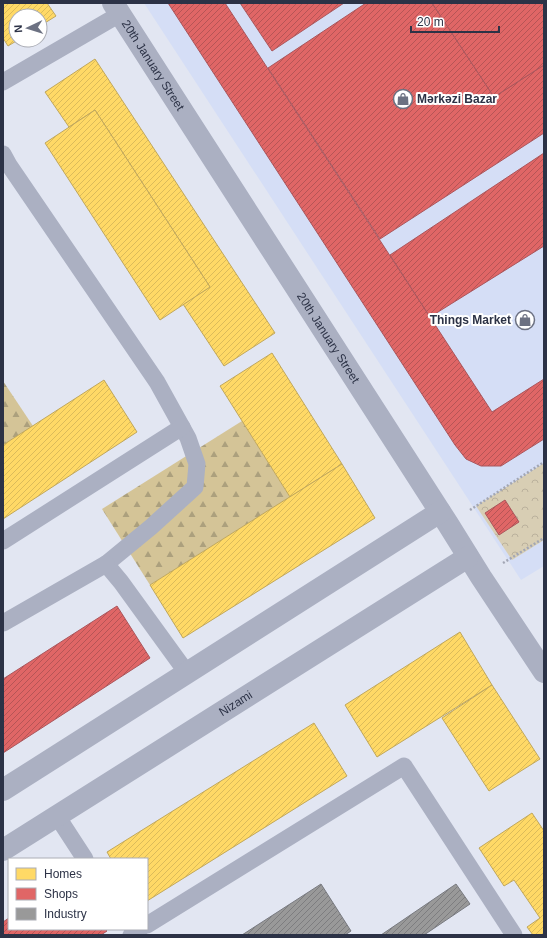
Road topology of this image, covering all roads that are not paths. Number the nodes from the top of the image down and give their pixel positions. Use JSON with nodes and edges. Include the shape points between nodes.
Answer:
{"nodes":[{"id":1,"x":116,"y":9,"type":"edge"},
{"id":2,"x":3,"y":82,"type":"edge"},
{"id":3,"x":5,"y":163,"type":"edge"},
{"id":4,"x":182,"y":427,"type":"junction"},
{"id":5,"x":444,"y":518,"type":"junction"},
{"id":6,"x":3,"y":541,"type":"edge"},
{"id":7,"x":468,"y":557,"type":"junction"},
{"id":8,"x":106,"y":564,"type":"junction"},
{"id":9,"x":3,"y":623,"type":"edge"},
{"id":10,"x":544,"y":672,"type":"edge"},
{"id":11,"x":187,"y":674,"type":"junction"},
{"id":12,"x":3,"y":790,"type":"edge"},
{"id":13,"x":57,"y":816,"type":"junction"},
{"id":14,"x":3,"y":850,"type":"edge"},
{"id":15,"x":84,"y":858,"type":"edge"},
{"id":16,"x":148,"y":923,"type":"edge"},
{"id":17,"x":514,"y":935,"type":"edge"}],
"edges":[{"from":1,"to":2,"type":"lane"},
{"from":1,"to":5,"type":"street","name":"20th January Street"},
{"from":3,"to":4,"type":"lane","via":[[157,382]]},
{"from":4,"to":6,"type":"lane"},
{"from":4,"to":8,"type":"lane","via":[[197,464],[195,487]]},
{"from":5,"to":7,"type":"street","name":"20th January Street"},
{"from":5,"to":11,"type":"street"},
{"from":7,"to":10,"type":"street","name":"20th January Street"},
{"from":7,"to":13,"type":"street","name":"Nizami"},
{"from":8,"to":9,"type":"lane"},
{"from":8,"to":11,"type":"lane"},
{"from":11,"to":12,"type":"street"},
{"from":13,"to":14,"type":"street","name":"Nizami"},
{"from":13,"to":15,"type":"lane"},
{"from":16,"to":17,"type":"lane","via":[[404,766]]}]}
